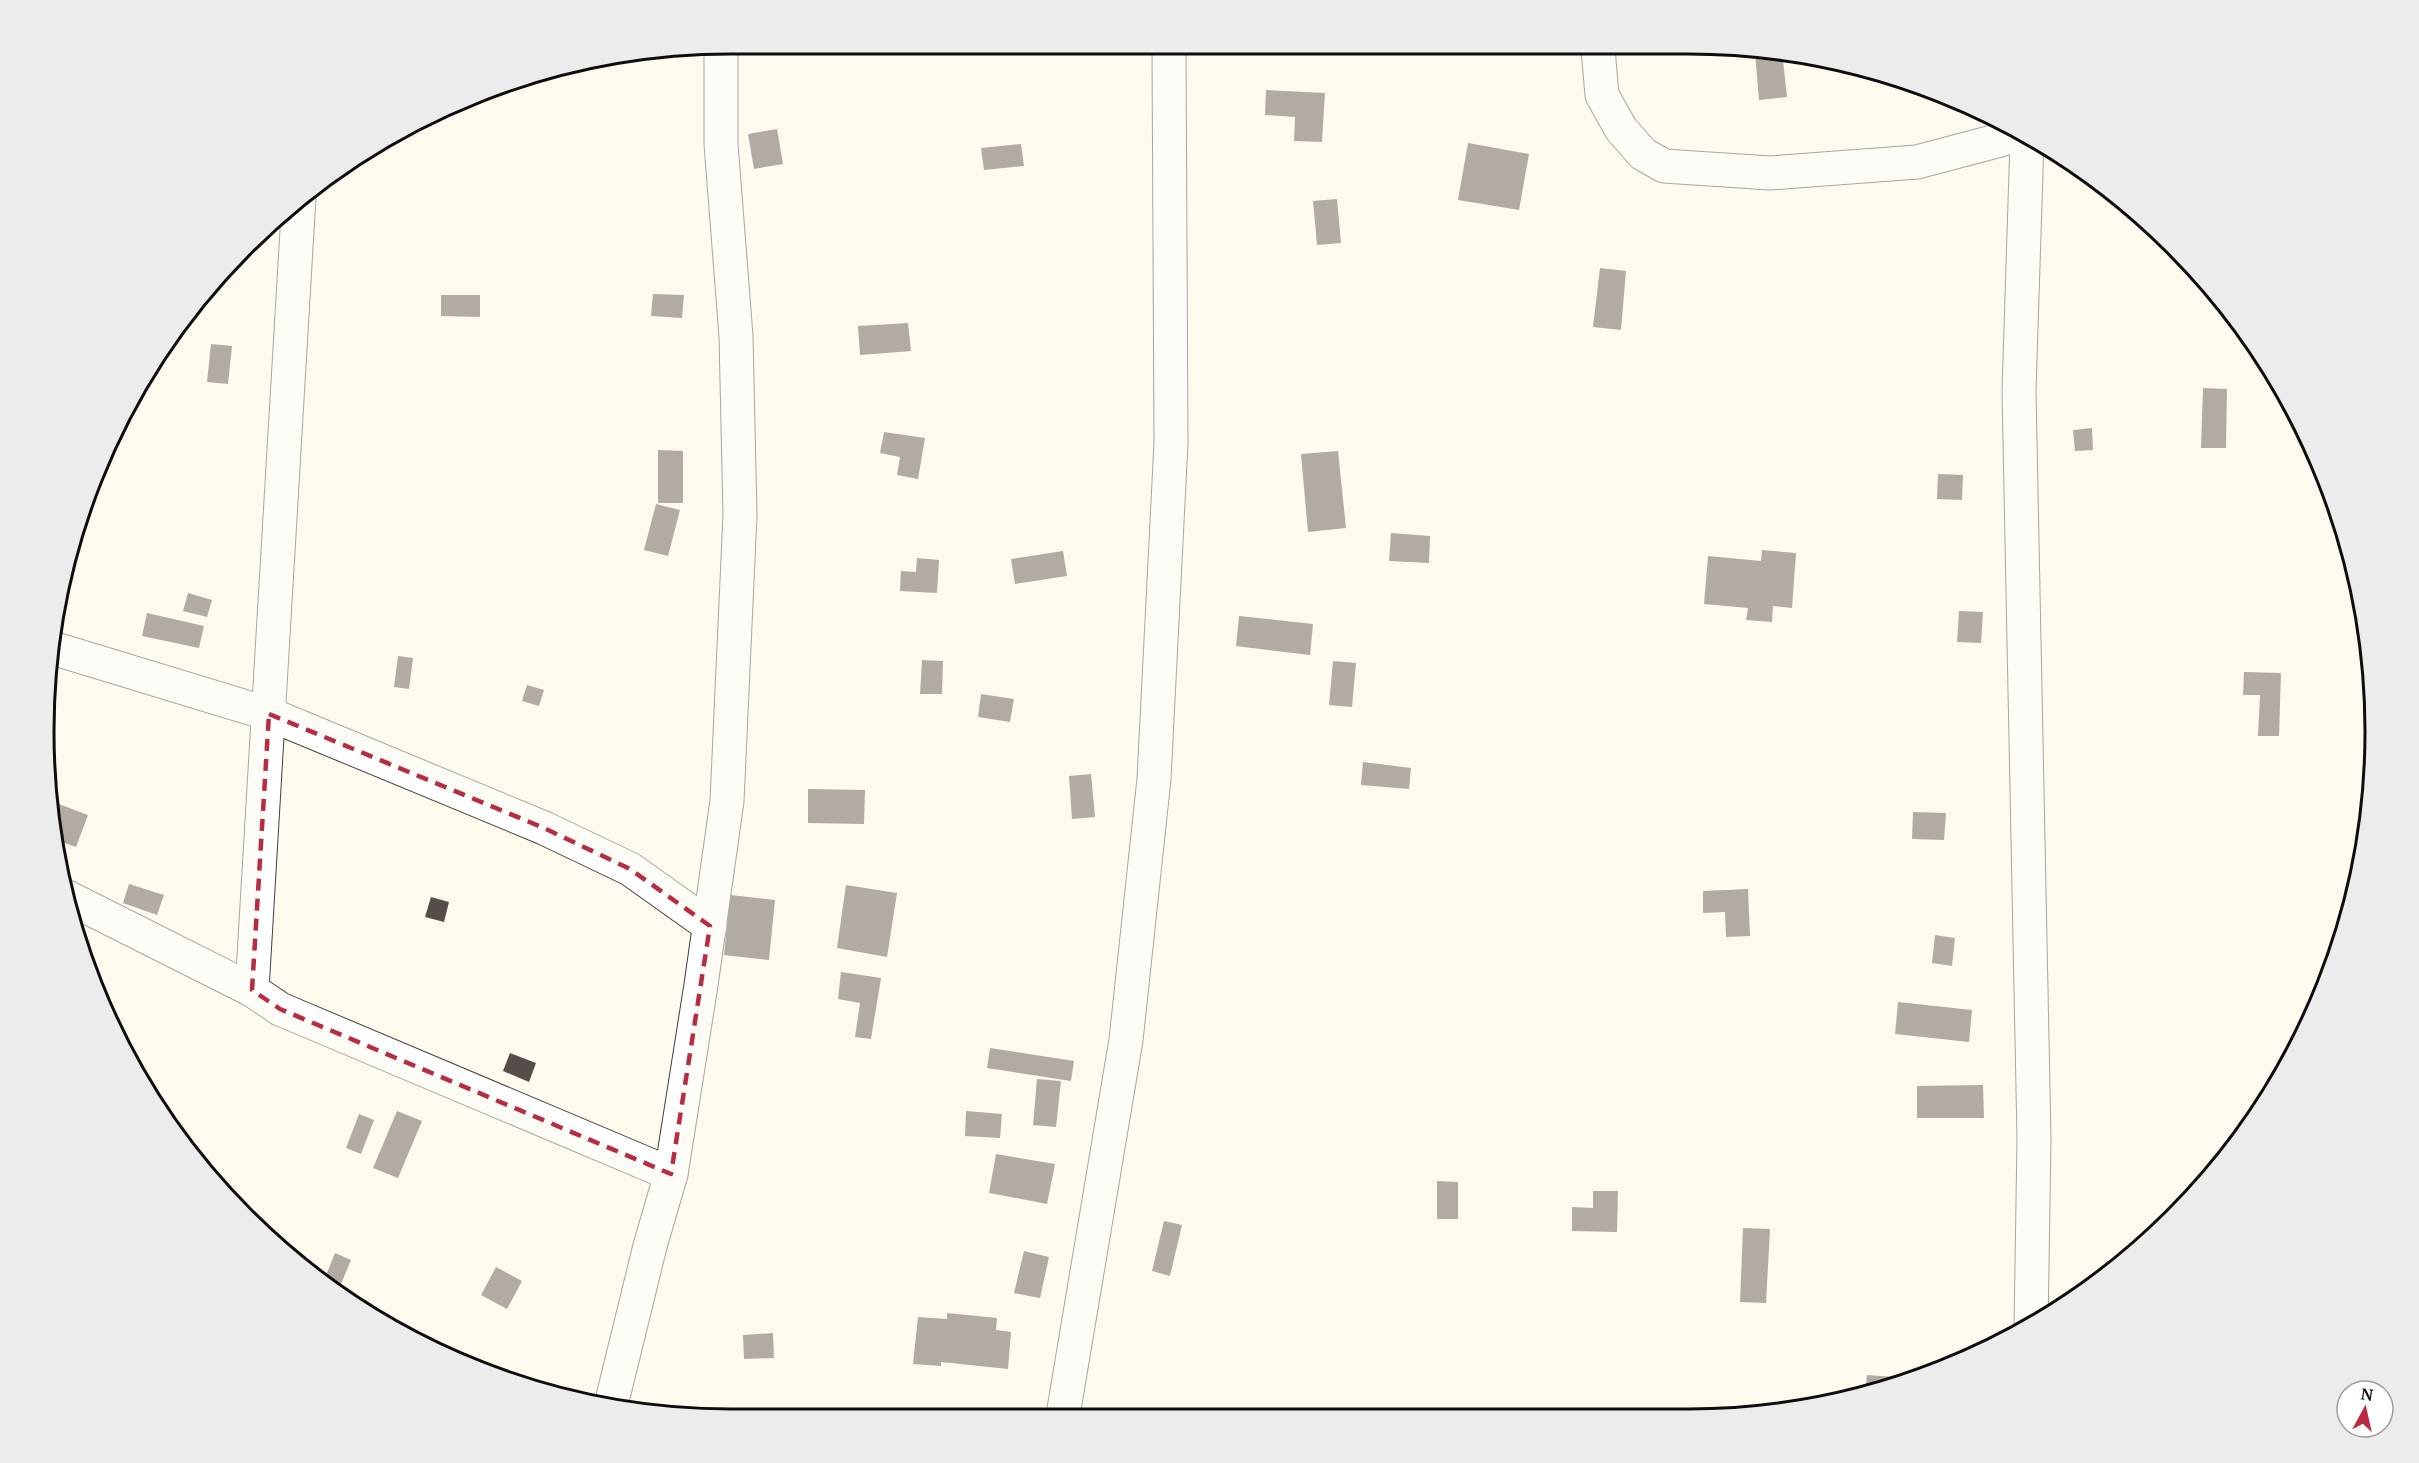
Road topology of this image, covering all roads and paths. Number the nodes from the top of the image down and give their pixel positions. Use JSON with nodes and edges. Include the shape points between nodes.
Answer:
{"nodes":[{"id":1,"x":721,"y":54,"type":"edge"},
{"id":2,"x":1169,"y":54,"type":"edge"},
{"id":3,"x":1598,"y":54,"type":"edge"},
{"id":4,"x":2011,"y":137,"type":"edge"},
{"id":5,"x":2027,"y":145,"type":"edge"},
{"id":6,"x":298,"y":211,"type":"edge"},
{"id":7,"x":59,"y":650,"type":"edge"},
{"id":8,"x":269,"y":714,"type":"junction"},
{"id":9,"x":76,"y":901,"type":"edge"},
{"id":10,"x":710,"y":926,"type":"junction"},
{"id":11,"x":252,"y":990,"type":"junction"},
{"id":12,"x":671,"y":1174,"type":"junction"},
{"id":13,"x":2031,"y":1315,"type":"edge"},
{"id":14,"x":613,"y":1398,"type":"edge"},
{"id":15,"x":1065,"y":1409,"type":"edge"}],
"edges":[{"from":1,"to":10,"type":"street","via":[[721,144],[735,336],[740,515],[727,801]]},
{"from":2,"to":15,"type":"street","via":[[1170,442],[1154,779],[1126,1040]]},
{"from":3,"to":4,"type":"street","via":[[1602,95],[1621,129],[1643,154],[1664,166],[1770,173],[1917,162]]},
{"from":5,"to":13,"type":"street","via":[[2019,391],[2034,1139]]},
{"from":6,"to":8,"type":"street"},
{"from":7,"to":8,"type":"street"},
{"from":8,"to":10,"type":"street","via":[[544,828],[630,869]]},
{"from":8,"to":11,"type":"street"},
{"from":9,"to":11,"type":"street"},
{"from":10,"to":12,"type":"street"},
{"from":11,"to":12,"type":"street","via":[[280,1009]]},
{"from":12,"to":14,"type":"street"}]}
